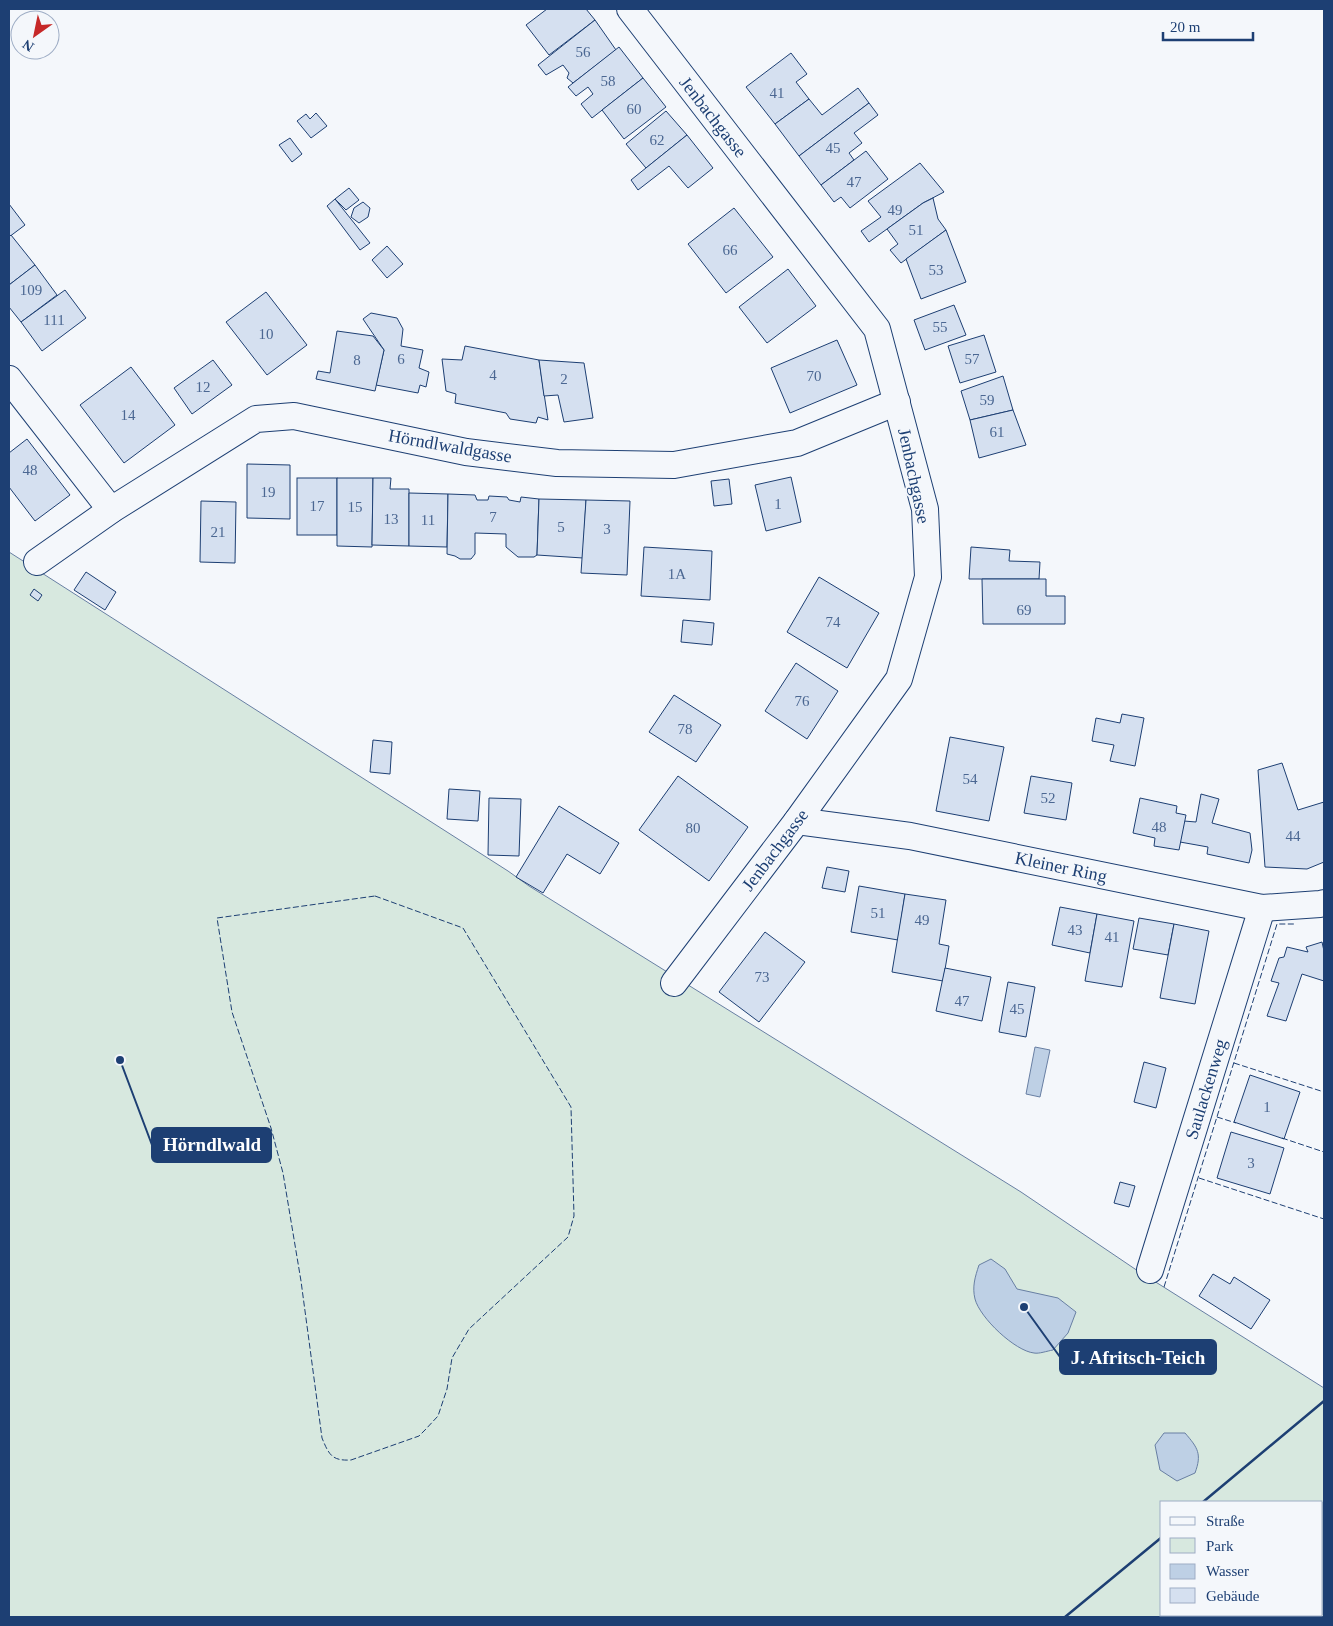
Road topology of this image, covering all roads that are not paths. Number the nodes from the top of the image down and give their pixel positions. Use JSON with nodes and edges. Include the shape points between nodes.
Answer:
{"nodes":[{"id":1,"x":630,"y":9,"type":"edge"},
{"id":2,"x":9,"y":379,"type":"edge"},
{"id":3,"x":897,"y":402,"type":"junction"},
{"id":4,"x":112,"y":510,"type":"junction"},
{"id":5,"x":37,"y":562,"type":"dead end"},
{"id":6,"x":797,"y":821,"type":"junction"},
{"id":7,"x":1324,"y":903,"type":"edge"},
{"id":8,"x":1262,"y":908,"type":"junction"},
{"id":9,"x":674,"y":983,"type":"dead end"},
{"id":10,"x":1150,"y":1270,"type":"dead end"}],
"edges":[{"from":1,"to":3,"type":"street","name":"Jenbachgasse","via":[[877,329]]},
{"from":2,"to":4,"type":"street"},
{"from":3,"to":4,"type":"street","name":"Hörndlwaldgasse","via":[[797,443],[674,466],[548,462],[466,452],[294,416],[256,419]]},
{"from":3,"to":6,"type":"street","name":"Jenbachgasse","via":[[925,509],[928,577],[899,679]]},
{"from":4,"to":5,"type":"street","name":"Hörndlwaldgasse"},
{"from":6,"to":8,"type":"street","name":"Kleiner Ring","via":[[910,836]]},
{"from":6,"to":9,"type":"street","name":"Jenbachgasse"},
{"from":7,"to":8,"type":"street","name":"Kleiner Ring"},
{"from":8,"to":10,"type":"street","name":"Saulackenweg"}]}
